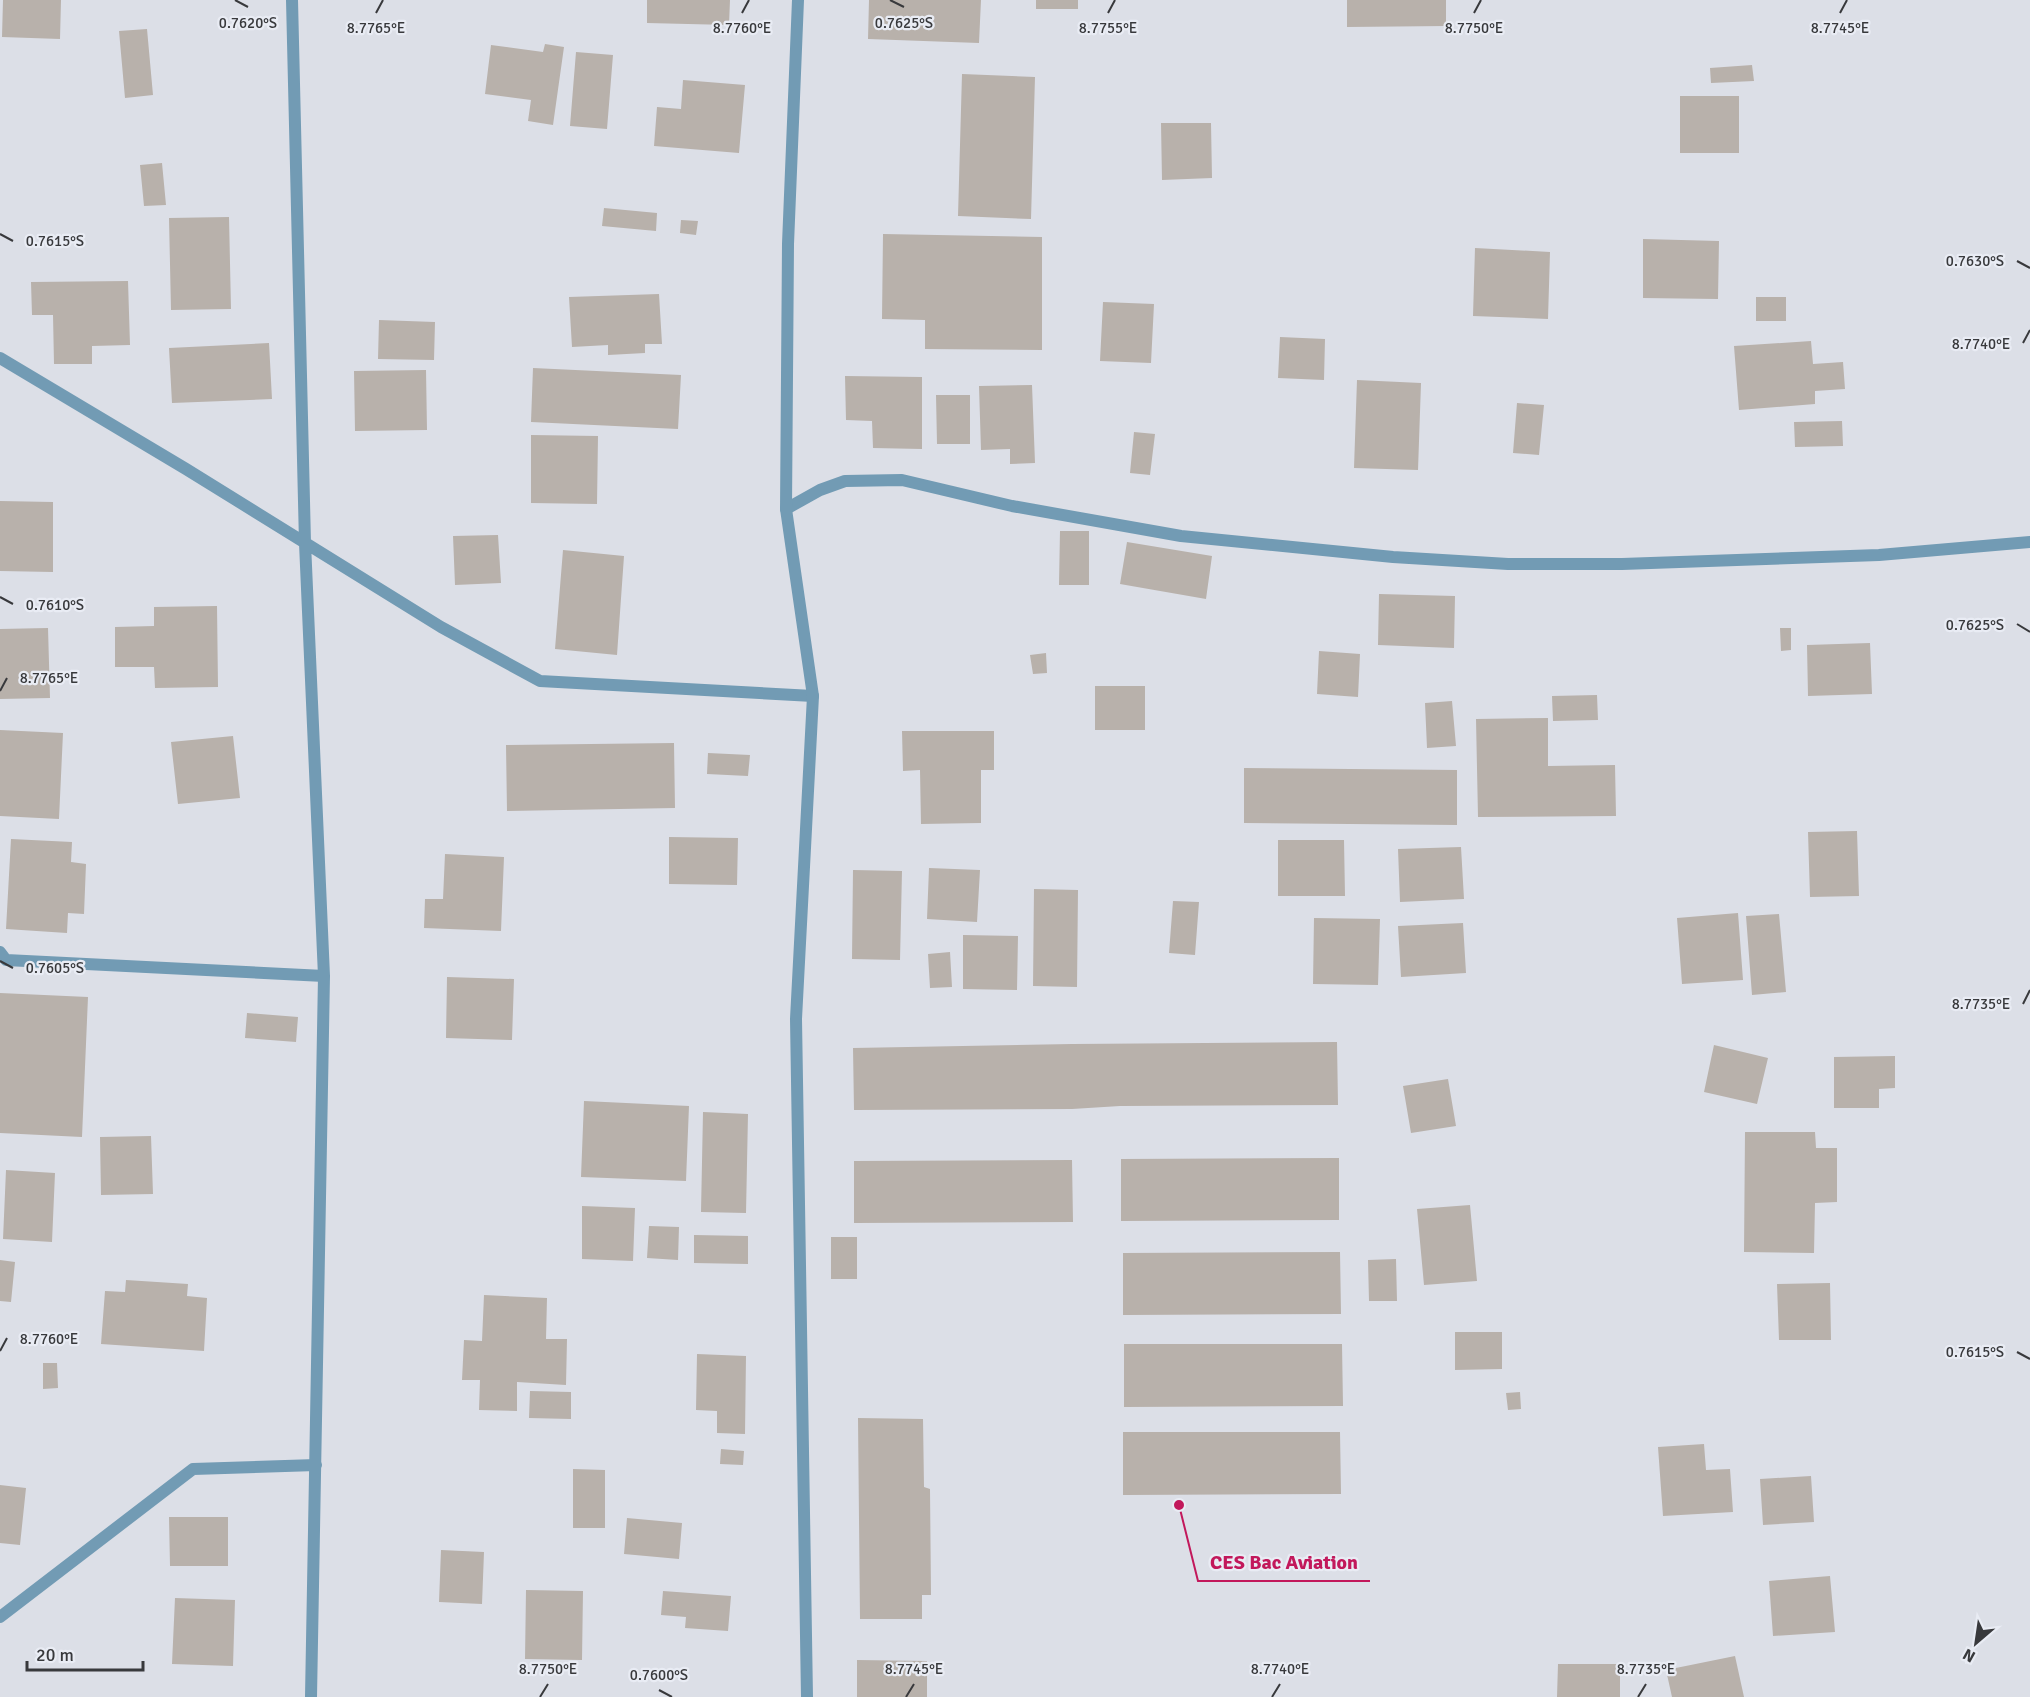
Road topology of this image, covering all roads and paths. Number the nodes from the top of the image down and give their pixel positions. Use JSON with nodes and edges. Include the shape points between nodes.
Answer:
{"nodes":[{"id":1,"x":292,"y":0,"type":"edge"},
{"id":2,"x":798,"y":0,"type":"edge"},
{"id":3,"x":0,"y":358,"type":"edge"},
{"id":4,"x":786,"y":509,"type":"junction"},
{"id":5,"x":305,"y":543,"type":"junction"},
{"id":6,"x":2030,"y":543,"type":"edge"},
{"id":7,"x":813,"y":696,"type":"junction"},
{"id":8,"x":0,"y":952,"type":"edge"},
{"id":9,"x":324,"y":976,"type":"junction"},
{"id":10,"x":316,"y":1465,"type":"junction"},
{"id":11,"x":0,"y":1617,"type":"edge"},
{"id":12,"x":311,"y":1697,"type":"edge"},
{"id":13,"x":807,"y":1697,"type":"edge"}],
"edges":[{"from":1,"to":5,"type":"street"},
{"from":2,"to":4,"type":"street","via":[[788,244]]},
{"from":3,"to":5,"type":"street"},
{"from":4,"to":6,"type":"street","via":[[845,481],[902,480],[1012,506],[1181,536],[1508,564],[1879,555]]},
{"from":4,"to":7,"type":"street"},
{"from":5,"to":7,"type":"street","via":[[441,627],[540,681]]},
{"from":5,"to":9,"type":"street"},
{"from":7,"to":13,"type":"street","via":[[796,1018]]},
{"from":8,"to":9,"type":"street","via":[[6,960]]},
{"from":9,"to":10,"type":"street"},
{"from":10,"to":11,"type":"street","via":[[194,1468]]},
{"from":10,"to":12,"type":"street"}]}
